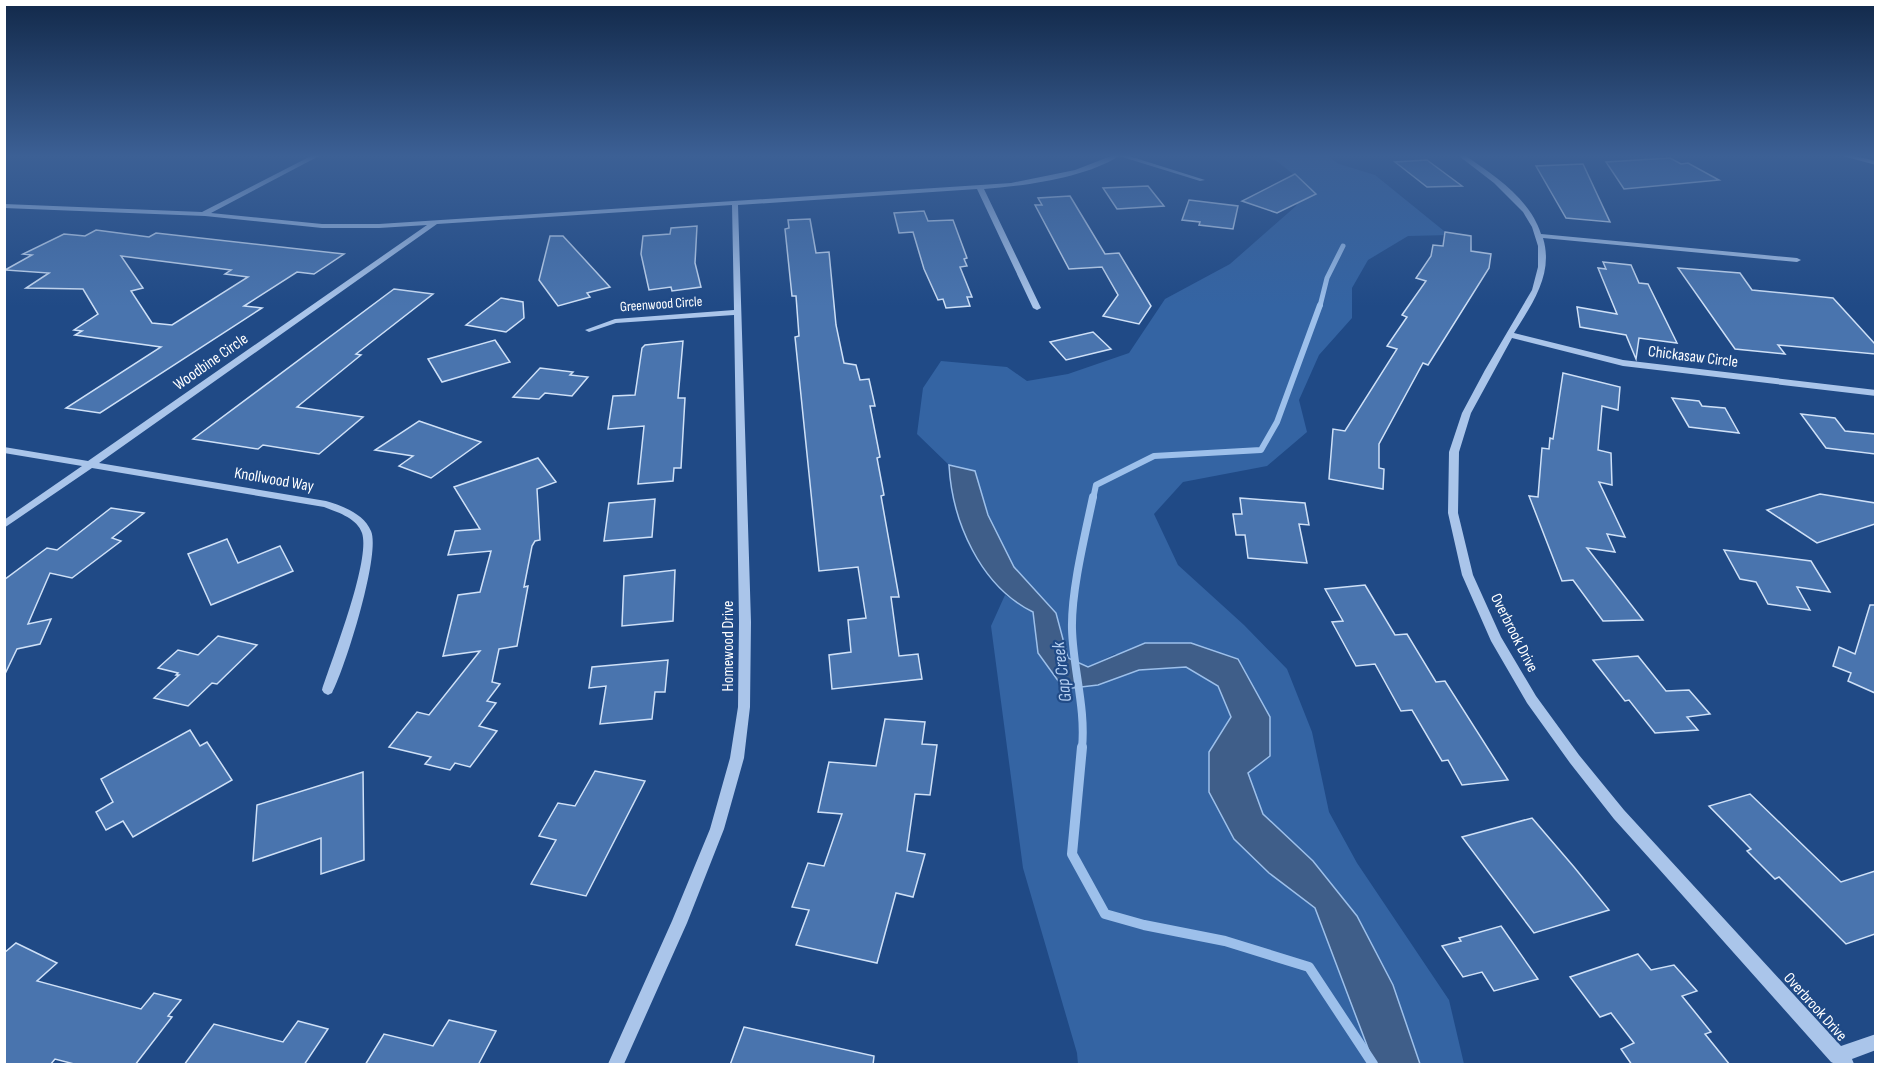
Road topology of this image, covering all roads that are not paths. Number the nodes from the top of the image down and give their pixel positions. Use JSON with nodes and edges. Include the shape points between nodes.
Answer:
{"nodes":[{"id":1,"x":4,"y":206,"type":"edge"},
{"id":2,"x":221,"y":206,"type":"edge"},
{"id":3,"x":705,"y":206,"type":"edge"},
{"id":4,"x":735,"y":206,"type":"edge"},
{"id":5,"x":988,"y":206,"type":"edge"},
{"id":6,"x":1523,"y":206,"type":"edge"},
{"id":7,"x":205,"y":214,"type":"junction"},
{"id":8,"x":434,"y":223,"type":"junction"},
{"id":9,"x":1539,"y":236,"type":"junction"},
{"id":10,"x":1797,"y":260,"type":"dead end"},
{"id":11,"x":1037,"y":308,"type":"dead end"},
{"id":12,"x":737,"y":312,"type":"junction"},
{"id":13,"x":589,"y":330,"type":"dead end"},
{"id":14,"x":1510,"y":335,"type":"junction"},
{"id":15,"x":1875,"y":393,"type":"edge"},
{"id":16,"x":4,"y":450,"type":"edge"},
{"id":17,"x":92,"y":464,"type":"junction"},
{"id":18,"x":4,"y":525,"type":"edge"},
{"id":19,"x":328,"y":690,"type":"dead end"},
{"id":20,"x":1875,"y":1042,"type":"edge"},
{"id":21,"x":1841,"y":1060,"type":"edge"},
{"id":22,"x":616,"y":1065,"type":"edge"}],
"edges":[{"from":1,"to":7,"type":"street"},
{"from":2,"to":7,"type":"street"},
{"from":3,"to":8,"type":"street"},
{"from":4,"to":12,"type":"street","name":"Homewood Drive"},
{"from":5,"to":11,"type":"street"},
{"from":6,"to":9,"type":"street","name":"Overbrook Drive"},
{"from":7,"to":8,"type":"street","via":[[322,226]]},
{"from":8,"to":17,"type":"street","name":"Woodbine Circle"},
{"from":9,"to":10,"type":"street"},
{"from":9,"to":14,"type":"street","name":"Overbrook Drive","via":[[1540,280]]},
{"from":12,"to":13,"type":"street","name":"Greenwood Circle","via":[[615,321]]},
{"from":12,"to":22,"type":"street","name":"Homewood Drive","via":[[745,632],[744,707],[737,758],[717,829]]},
{"from":14,"to":15,"type":"street","name":"Chickasaw Circle","via":[[1623,363]]},
{"from":14,"to":21,"type":"street","name":"Overbrook Drive","via":[[1461,426],[1452,468],[1457,537],[1488,626],[1522,685],[1630,829]]},
{"from":16,"to":17,"type":"street","name":"Knollwood Way"},
{"from":17,"to":18,"type":"street","name":"Woodbine Circle"},
{"from":17,"to":19,"type":"street","name":"Knollwood Way","via":[[326,504],[359,521],[367,534],[369,550]]},
{"from":20,"to":21,"type":"street"}]}
